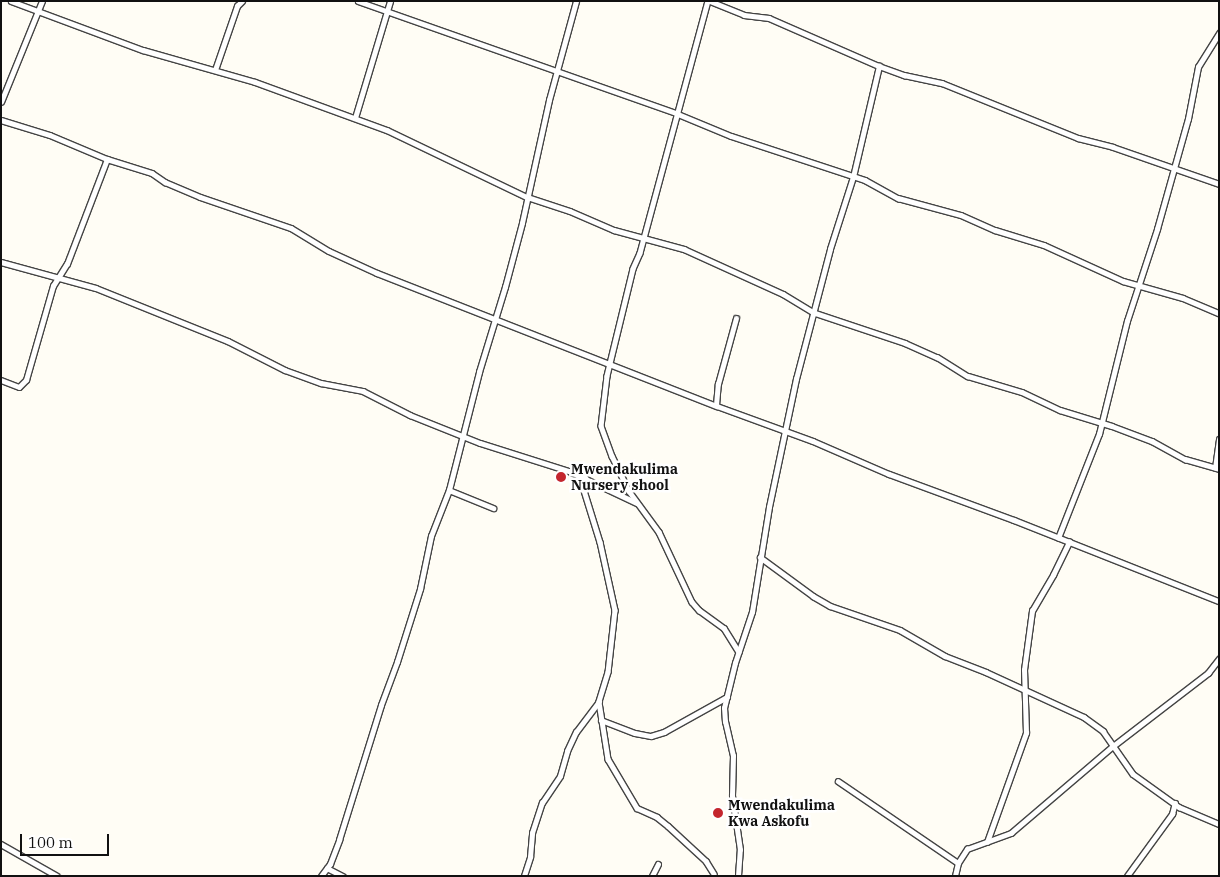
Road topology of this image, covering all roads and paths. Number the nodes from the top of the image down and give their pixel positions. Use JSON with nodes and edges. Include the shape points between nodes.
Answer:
{"nodes":[{"id":1,"x":11,"y":1,"type":"edge"},
{"id":2,"x":42,"y":1,"type":"edge"},
{"id":3,"x":242,"y":1,"type":"edge"},
{"id":4,"x":358,"y":1,"type":"edge"},
{"id":5,"x":390,"y":1,"type":"edge"},
{"id":6,"x":576,"y":1,"type":"edge"},
{"id":7,"x":709,"y":1,"type":"edge"},
{"id":8,"x":38,"y":10,"type":"junction"},
{"id":9,"x":386,"y":12,"type":"junction"},
{"id":10,"x":1219,"y":32,"type":"edge"},
{"id":11,"x":879,"y":66,"type":"junction"},
{"id":12,"x":216,"y":70,"type":"junction"},
{"id":13,"x":556,"y":72,"type":"junction"},
{"id":14,"x":1,"y":102,"type":"edge"},
{"id":15,"x":678,"y":114,"type":"junction"},
{"id":16,"x":355,"y":118,"type":"junction"},
{"id":17,"x":1,"y":120,"type":"edge"},
{"id":18,"x":107,"y":159,"type":"junction"},
{"id":19,"x":1173,"y":170,"type":"junction"},
{"id":20,"x":853,"y":177,"type":"junction"},
{"id":21,"x":1219,"y":184,"type":"edge"},
{"id":22,"x":527,"y":197,"type":"junction"},
{"id":23,"x":643,"y":239,"type":"junction"},
{"id":24,"x":1,"y":262,"type":"edge"},
{"id":25,"x":60,"y":277,"type":"junction"},
{"id":26,"x":1140,"y":285,"type":"junction"},
{"id":27,"x":814,"y":313,"type":"junction"},
{"id":28,"x":1219,"y":314,"type":"edge"},
{"id":29,"x":495,"y":318,"type":"junction"},
{"id":30,"x":736,"y":318,"type":"dead end"},
{"id":31,"x":610,"y":364,"type":"junction"},
{"id":32,"x":1,"y":380,"type":"edge"},
{"id":33,"x":716,"y":405,"type":"junction"},
{"id":34,"x":1102,"y":422,"type":"junction"},
{"id":35,"x":786,"y":430,"type":"junction"},
{"id":36,"x":462,"y":436,"type":"junction"},
{"id":37,"x":1219,"y":439,"type":"edge"},
{"id":38,"x":1217,"y":469,"type":"edge"},
{"id":39,"x":586,"y":478,"type":"junction"},
{"id":40,"x":449,"y":490,"type":"junction"},
{"id":41,"x":639,"y":504,"type":"junction"},
{"id":42,"x":493,"y":508,"type":"dead end"},
{"id":43,"x":1058,"y":538,"type":"junction"},
{"id":44,"x":1069,"y":542,"type":"junction"},
{"id":45,"x":760,"y":557,"type":"junction"},
{"id":46,"x":1219,"y":601,"type":"edge"},
{"id":47,"x":739,"y":652,"type":"junction"},
{"id":48,"x":1219,"y":659,"type":"edge"},
{"id":49,"x":1024,"y":689,"type":"junction"},
{"id":50,"x":727,"y":697,"type":"junction"},
{"id":51,"x":599,"y":702,"type":"junction"},
{"id":52,"x":601,"y":720,"type":"junction"},
{"id":53,"x":1113,"y":746,"type":"junction"},
{"id":54,"x":838,"y":781,"type":"dead end"},
{"id":55,"x":1175,"y":804,"type":"junction"},
{"id":56,"x":1219,"y":824,"type":"edge"},
{"id":57,"x":987,"y":842,"type":"junction"},
{"id":58,"x":1,"y":844,"type":"edge"},
{"id":59,"x":958,"y":863,"type":"junction"},
{"id":60,"x":658,"y":864,"type":"dead end"},
{"id":61,"x":327,"y":868,"type":"junction"},
{"id":62,"x":714,"y":874,"type":"dead end"},
{"id":63,"x":57,"y":876,"type":"edge"},
{"id":64,"x":321,"y":876,"type":"edge"},
{"id":65,"x":343,"y":876,"type":"edge"},
{"id":66,"x":524,"y":876,"type":"edge"},
{"id":67,"x":652,"y":876,"type":"edge"},
{"id":68,"x":738,"y":876,"type":"edge"},
{"id":69,"x":955,"y":876,"type":"edge"},
{"id":70,"x":1127,"y":876,"type":"edge"}],
"edges":[{"from":1,"to":8,"type":"street"},
{"from":2,"to":8,"type":"street"},
{"from":3,"to":12,"type":"street","via":[[237,6]]},
{"from":4,"to":9,"type":"street"},
{"from":5,"to":9,"type":"street"},
{"from":6,"to":13,"type":"street"},
{"from":7,"to":11,"type":"street","via":[[744,15],[769,18]]},
{"from":7,"to":15,"type":"street"},
{"from":8,"to":12,"type":"street","via":[[155,54]]},
{"from":8,"to":14,"type":"street"},
{"from":9,"to":13,"type":"street"},
{"from":9,"to":16,"type":"street"},
{"from":10,"to":19,"type":"street","via":[[1198,67],[1188,119]]},
{"from":11,"to":19,"type":"street","via":[[942,83],[1078,138],[1113,147]]},
{"from":11,"to":20,"type":"street"},
{"from":12,"to":16,"type":"street"},
{"from":13,"to":15,"type":"street"},
{"from":13,"to":22,"type":"street"},
{"from":15,"to":20,"type":"street","via":[[740,139]]},
{"from":15,"to":23,"type":"street"},
{"from":16,"to":22,"type":"street","via":[[404,137]]},
{"from":17,"to":18,"type":"street","via":[[50,135]]},
{"from":18,"to":25,"type":"street"},
{"from":18,"to":29,"type":"street","via":[[152,173],[200,197],[292,228],[344,259]]},
{"from":19,"to":21,"type":"street"},
{"from":19,"to":26,"type":"street"},
{"from":20,"to":26,"type":"street","via":[[873,183],[898,198],[961,215]]},
{"from":20,"to":27,"type":"street"},
{"from":22,"to":23,"type":"street"},
{"from":22,"to":29,"type":"street"},
{"from":23,"to":27,"type":"street","via":[[688,251],[783,294]]},
{"from":23,"to":31,"type":"street"},
{"from":24,"to":25,"type":"street"},
{"from":25,"to":32,"type":"street","via":[[53,286],[26,380],[19,387]]},
{"from":25,"to":36,"type":"street","via":[[96,288],[228,341],[305,378],[363,391]]},
{"from":26,"to":28,"type":"street","via":[[1183,298]]},
{"from":26,"to":34,"type":"street","via":[[1124,333]]},
{"from":27,"to":34,"type":"street","via":[[919,349],[968,376]]},
{"from":27,"to":35,"type":"street"},
{"from":29,"to":31,"type":"street"},
{"from":29,"to":36,"type":"street"},
{"from":30,"to":33,"type":"street","via":[[718,384]]},
{"from":31,"to":33,"type":"street"},
{"from":31,"to":41,"type":"street","via":[[601,426],[615,463]]},
{"from":33,"to":35,"type":"street"},
{"from":34,"to":38,"type":"street"},
{"from":34,"to":43,"type":"street"},
{"from":35,"to":43,"type":"street","via":[[889,474]]},
{"from":35,"to":45,"type":"street"},
{"from":36,"to":39,"type":"street"},
{"from":36,"to":40,"type":"street"},
{"from":37,"to":38,"type":"street"},
{"from":39,"to":41,"type":"street"},
{"from":39,"to":51,"type":"street","via":[[582,484],[600,542],[615,610],[608,672]]},
{"from":40,"to":42,"type":"street"},
{"from":40,"to":61,"type":"street","via":[[431,536],[420,589],[397,662]]},
{"from":41,"to":47,"type":"street","via":[[659,532],[692,602],[724,628]]},
{"from":43,"to":44,"type":"street"},
{"from":44,"to":46,"type":"street"},
{"from":44,"to":49,"type":"street","via":[[1032,611]]},
{"from":45,"to":47,"type":"street","via":[[752,612]]},
{"from":45,"to":49,"type":"street","via":[[830,606],[900,630],[945,656]]},
{"from":47,"to":50,"type":"street"},
{"from":48,"to":53,"type":"street","via":[[1208,673]]},
{"from":49,"to":53,"type":"street","via":[[1089,721],[1103,731]]},
{"from":49,"to":57,"type":"street","via":[[1026,733]]},
{"from":50,"to":52,"type":"street","via":[[651,736]]},
{"from":50,"to":68,"type":"street","via":[[724,715],[733,756],[732,796],[740,850]]},
{"from":51,"to":52,"type":"street"},
{"from":51,"to":66,"type":"street","via":[[576,732],[560,776],[542,803],[532,833]]},
{"from":52,"to":62,"type":"street","via":[[608,759],[632,803],[668,826],[706,861]]},
{"from":53,"to":55,"type":"street","via":[[1133,774]]},
{"from":53,"to":57,"type":"street","via":[[1011,833]]},
{"from":54,"to":59,"type":"street"},
{"from":55,"to":56,"type":"street"},
{"from":55,"to":70,"type":"street","via":[[1172,814]]},
{"from":57,"to":59,"type":"street","via":[[967,849]]},
{"from":58,"to":63,"type":"street"},
{"from":59,"to":69,"type":"street"},
{"from":60,"to":67,"type":"street"},
{"from":61,"to":64,"type":"street"},
{"from":61,"to":65,"type":"street"}]}
